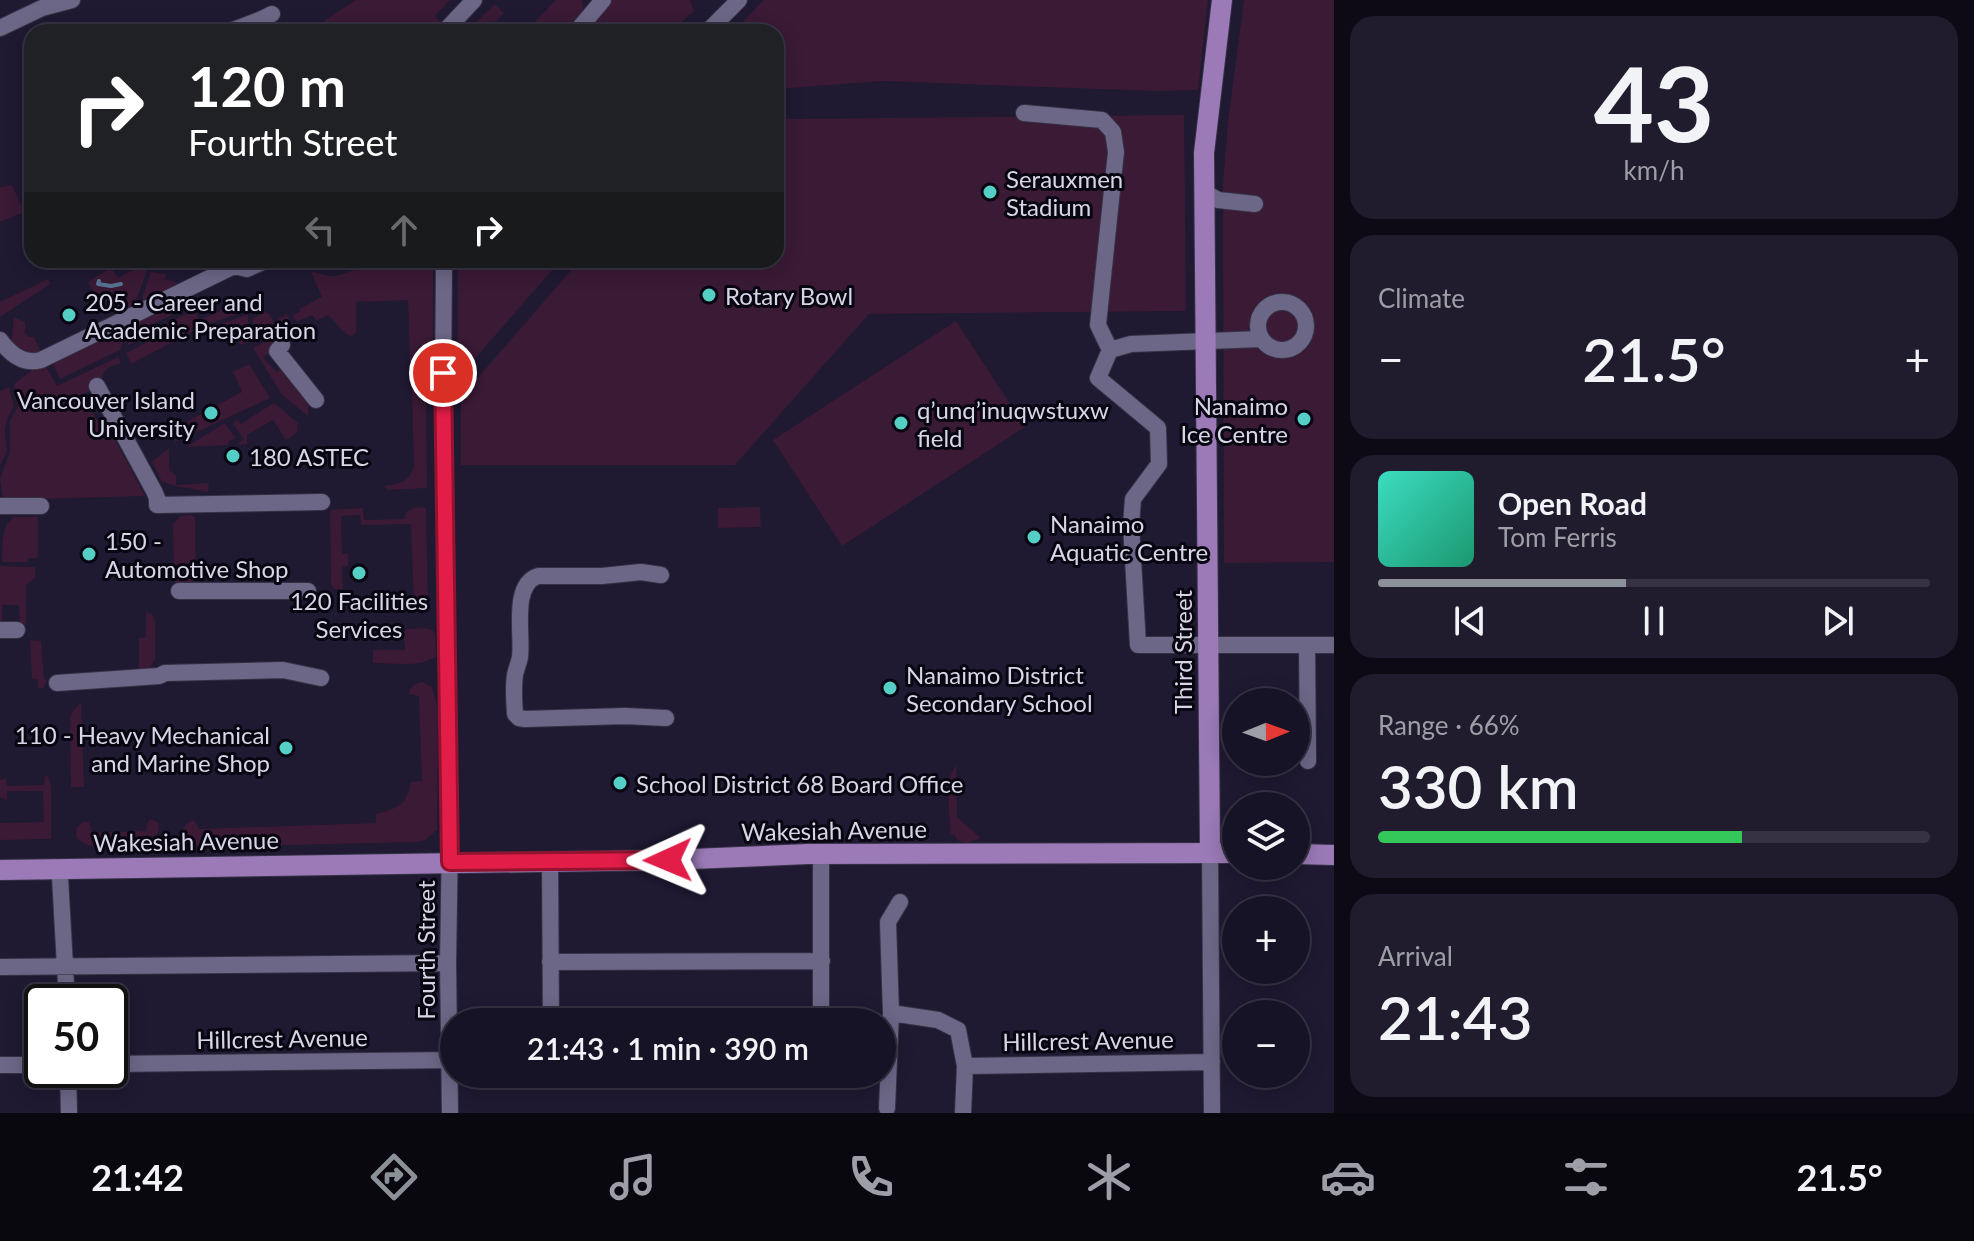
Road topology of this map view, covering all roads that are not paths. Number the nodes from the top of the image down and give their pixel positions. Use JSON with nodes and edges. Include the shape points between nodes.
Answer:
{"nodes":[{"id":1,"x":72,"y":0,"type":"edge"},
{"id":2,"x":474,"y":0,"type":"edge"},
{"id":3,"x":603,"y":0,"type":"edge"},
{"id":4,"x":739,"y":0,"type":"edge"},
{"id":5,"x":1222,"y":0,"type":"edge"},
{"id":6,"x":272,"y":14,"type":"dead end"},
{"id":7,"x":249,"y":24,"type":"edge"},
{"id":8,"x":452,"y":24,"type":"edge"},
{"id":9,"x":583,"y":24,"type":"edge"},
{"id":10,"x":715,"y":24,"type":"edge"},
{"id":11,"x":0,"y":28,"type":"edge"},
{"id":12,"x":1024,"y":113,"type":"dead end"},
{"id":13,"x":1204,"y":192,"type":"junction"},
{"id":14,"x":1255,"y":204,"type":"dead end"},
{"id":15,"x":230,"y":268,"type":"edge"},
{"id":16,"x":444,"y":268,"type":"edge"},
{"id":17,"x":1261,"y":339,"type":"dead end"},
{"id":18,"x":0,"y":340,"type":"edge"},
{"id":19,"x":1205,"y":343,"type":"junction"},
{"id":20,"x":282,"y":345,"type":"dead end"},
{"id":21,"x":1110,"y":350,"type":"junction"},
{"id":22,"x":97,"y":386,"type":"dead end"},
{"id":23,"x":316,"y":400,"type":"dead end"},
{"id":24,"x":322,"y":502,"type":"dead end"},
{"id":25,"x":0,"y":506,"type":"edge"},
{"id":26,"x":41,"y":506,"type":"dead end"},
{"id":27,"x":661,"y":575,"type":"dead end"},
{"id":28,"x":179,"y":591,"type":"dead end"},
{"id":29,"x":308,"y":591,"type":"dead end"},
{"id":30,"x":1207,"y":644,"type":"junction"},
{"id":31,"x":1307,"y":645,"type":"junction"},
{"id":32,"x":1334,"y":645,"type":"edge"},
{"id":33,"x":321,"y":678,"type":"dead end"},
{"id":34,"x":57,"y":683,"type":"dead end"},
{"id":35,"x":1307,"y":688,"type":"edge"},
{"id":36,"x":666,"y":718,"type":"dead end"},
{"id":37,"x":1210,"y":852,"type":"junction"},
{"id":38,"x":1222,"y":852,"type":"edge"},
{"id":39,"x":821,"y":854,"type":"junction"},
{"id":40,"x":1310,"y":854,"type":"edge"},
{"id":41,"x":1334,"y":855,"type":"edge"},
{"id":42,"x":450,"y":862,"type":"junction"},
{"id":43,"x":550,"y":862,"type":"junction"},
{"id":44,"x":0,"y":870,"type":"edge"},
{"id":45,"x":63,"y":870,"type":"junction"},
{"id":46,"x":900,"y":902,"type":"dead end"},
{"id":47,"x":822,"y":961,"type":"junction"},
{"id":48,"x":550,"y":962,"type":"junction"},
{"id":49,"x":448,"y":963,"type":"junction"},
{"id":50,"x":0,"y":967,"type":"edge"},
{"id":51,"x":66,"y":967,"type":"junction"},
{"id":52,"x":66,"y":984,"type":"edge"},
{"id":53,"x":449,"y":1008,"type":"edge"},
{"id":54,"x":551,"y":1008,"type":"edge"},
{"id":55,"x":821,"y":1008,"type":"edge"},
{"id":56,"x":891,"y":1008,"type":"edge"},
{"id":57,"x":896,"y":1014,"type":"edge"},
{"id":58,"x":440,"y":1060,"type":"edge"},
{"id":59,"x":1212,"y":1062,"type":"junction"},
{"id":60,"x":128,"y":1064,"type":"edge"},
{"id":61,"x":0,"y":1065,"type":"edge"},
{"id":62,"x":24,"y":1065,"type":"edge"},
{"id":63,"x":965,"y":1066,"type":"junction"},
{"id":64,"x":68,"y":1088,"type":"edge"},
{"id":65,"x":450,"y":1088,"type":"edge"},
{"id":66,"x":888,"y":1088,"type":"edge"},
{"id":67,"x":887,"y":1108,"type":"dead end"},
{"id":68,"x":69,"y":1113,"type":"edge"},
{"id":69,"x":450,"y":1113,"type":"edge"},
{"id":70,"x":963,"y":1113,"type":"edge"},
{"id":71,"x":1212,"y":1113,"type":"edge"}],
"edges":[{"from":1,"to":11,"type":"street"},
{"from":2,"to":8,"type":"street"},
{"from":3,"to":9,"type":"street"},
{"from":4,"to":10,"type":"street"},
{"from":5,"to":13,"type":"main road","name":"Third Street"},
{"from":6,"to":7,"type":"street"},
{"from":12,"to":21,"type":"street","via":[[1102,120],[1113,132],[1116,152],[1098,325]]},
{"from":13,"to":14,"type":"street","via":[[1218,200]]},
{"from":13,"to":19,"type":"main road","name":"Third Street"},
{"from":15,"to":18,"type":"street","via":[[41,360],[19,359]]},
{"from":16,"to":42,"type":"street","name":"Fourth Street"},
{"from":17,"to":19,"type":"street"},
{"from":19,"to":21,"type":"street","via":[[1131,344]]},
{"from":19,"to":30,"type":"main road","name":"Third Street"},
{"from":20,"to":23,"type":"street","via":[[277,351]]},
{"from":21,"to":30,"type":"street","via":[[1098,378],[1158,428],[1159,464],[1133,499],[1138,645]]},
{"from":22,"to":24,"type":"street","via":[[157,505]]},
{"from":25,"to":26,"type":"street"},
{"from":27,"to":36,"type":"street","via":[[530,579],[520,609],[514,702],[515,714],[525,719]]},
{"from":28,"to":29,"type":"street"},
{"from":30,"to":31,"type":"street"},
{"from":30,"to":37,"type":"main road","name":"Third Street"},
{"from":31,"to":32,"type":"street"},
{"from":31,"to":35,"type":"street"},
{"from":33,"to":34,"type":"street","via":[[283,670]]},
{"from":37,"to":38,"type":"main road","name":"Wakesiah Avenue"},
{"from":37,"to":39,"type":"main road","name":"Wakesiah Avenue"},
{"from":37,"to":59,"type":"street","name":"Third Street"},
{"from":39,"to":43,"type":"main road","name":"Wakesiah Avenue"},
{"from":39,"to":47,"type":"street"},
{"from":40,"to":41,"type":"main road"},
{"from":42,"to":43,"type":"main road","name":"Wakesiah Avenue"},
{"from":42,"to":45,"type":"main road","name":"Wakesiah Avenue"},
{"from":42,"to":49,"type":"street","name":"Fourth Street"},
{"from":43,"to":48,"type":"street"},
{"from":44,"to":45,"type":"main road","name":"Wakesiah Avenue"},
{"from":45,"to":51,"type":"street"},
{"from":46,"to":56,"type":"street","via":[[888,922]]},
{"from":47,"to":48,"type":"street"},
{"from":47,"to":55,"type":"street"},
{"from":48,"to":54,"type":"street"},
{"from":49,"to":51,"type":"street"},
{"from":49,"to":53,"type":"street","name":"Fourth Street"},
{"from":50,"to":51,"type":"street"},
{"from":51,"to":52,"type":"street"},
{"from":57,"to":63,"type":"street","via":[[938,1020],[958,1030]]},
{"from":58,"to":60,"type":"street","name":"Hillcrest Avenue"},
{"from":59,"to":63,"type":"street","name":"Hillcrest Avenue"},
{"from":59,"to":71,"type":"street","name":"Third Street"},
{"from":61,"to":62,"type":"street"},
{"from":63,"to":70,"type":"street"},
{"from":64,"to":68,"type":"street"},
{"from":65,"to":69,"type":"street","name":"Fourth Street"},
{"from":66,"to":67,"type":"street"}]}
